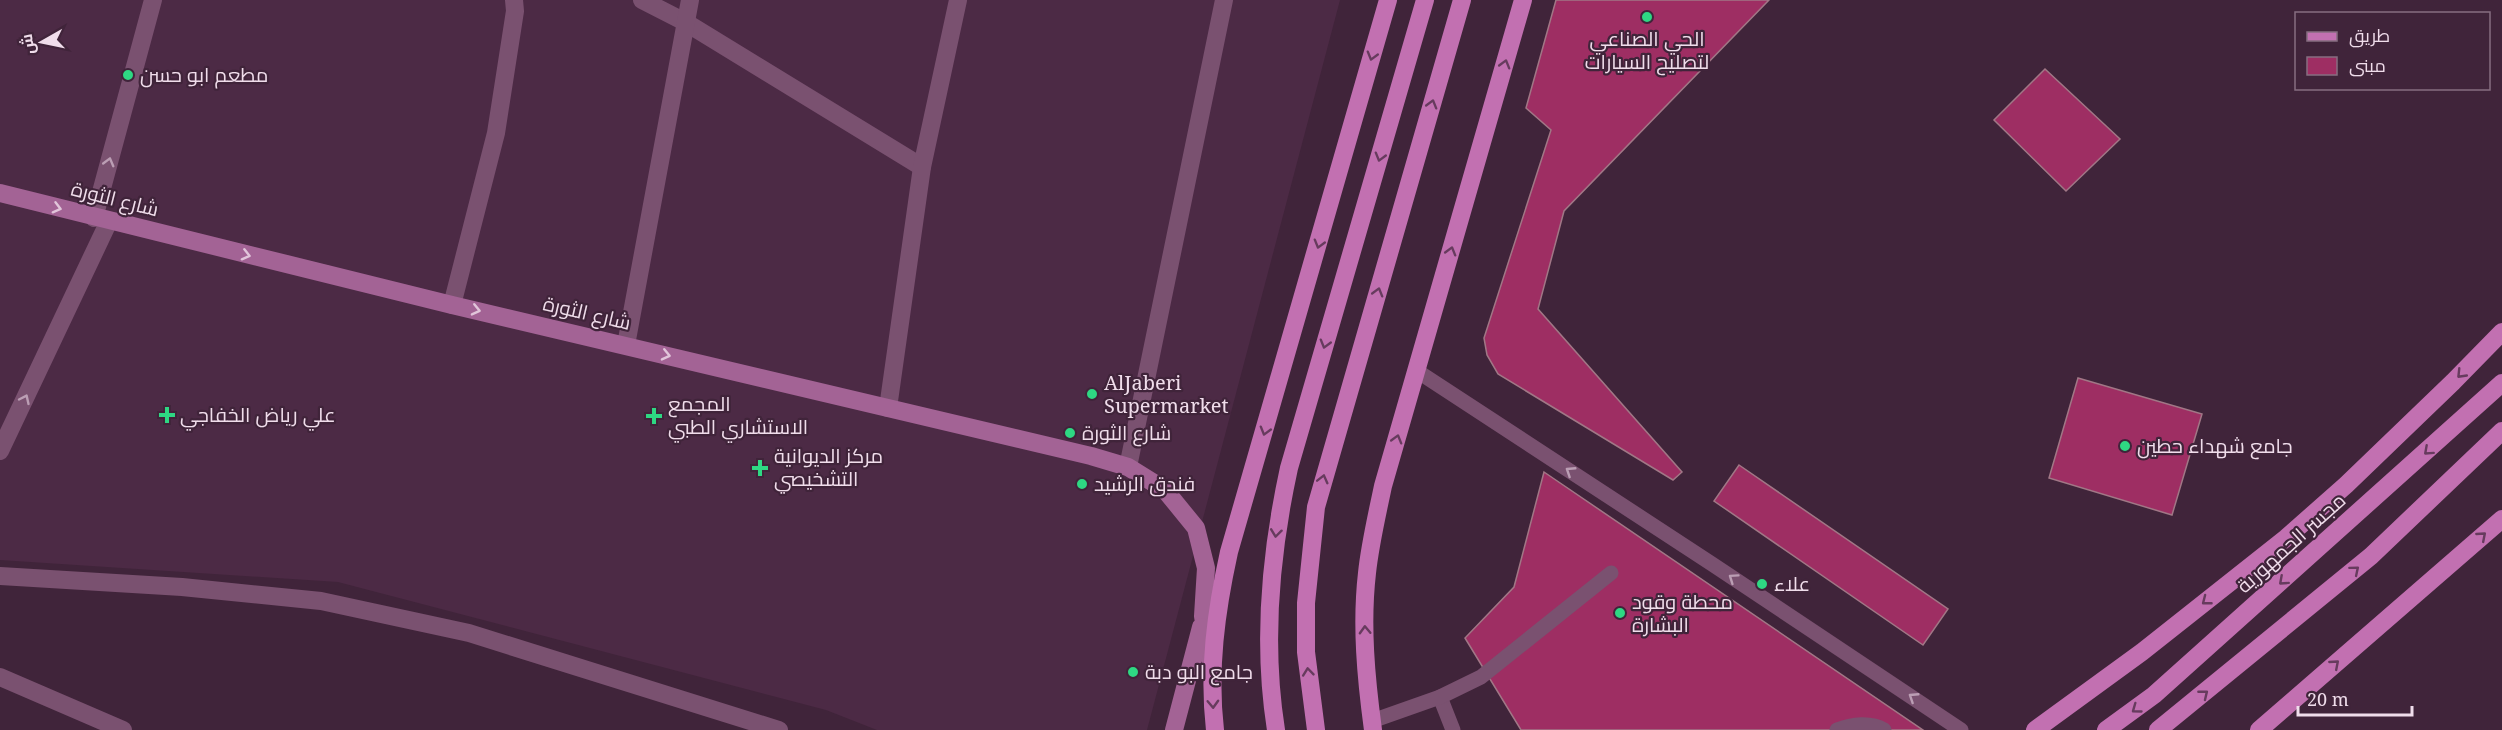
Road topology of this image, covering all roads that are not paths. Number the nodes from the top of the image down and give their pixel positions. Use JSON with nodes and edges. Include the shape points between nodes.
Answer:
{"nodes":[{"id":1,"x":153,"y":0,"type":"edge"},
{"id":2,"x":514,"y":0,"type":"edge"},
{"id":3,"x":642,"y":0,"type":"edge"},
{"id":4,"x":690,"y":0,"type":"edge"},
{"id":5,"x":958,"y":0,"type":"edge"},
{"id":6,"x":1224,"y":0,"type":"edge"},
{"id":7,"x":1388,"y":0,"type":"edge"},
{"id":8,"x":1425,"y":0,"type":"edge"},
{"id":9,"x":1462,"y":0,"type":"edge"},
{"id":10,"x":1523,"y":0,"type":"edge"},
{"id":11,"x":686,"y":22,"type":"junction"},
{"id":12,"x":922,"y":167,"type":"junction"},
{"id":13,"x":0,"y":193,"type":"edge"},
{"id":14,"x":101,"y":220,"type":"junction"},
{"id":15,"x":452,"y":304,"type":"junction"},
{"id":16,"x":2502,"y":332,"type":"edge"},
{"id":17,"x":626,"y":345,"type":"junction"},
{"id":18,"x":1417,"y":371,"type":"junction"},
{"id":19,"x":2502,"y":382,"type":"edge"},
{"id":20,"x":888,"y":408,"type":"junction"},
{"id":21,"x":2502,"y":431,"type":"edge"},
{"id":22,"x":0,"y":451,"type":"edge"},
{"id":23,"x":1128,"y":467,"type":"junction"},
{"id":24,"x":2502,"y":519,"type":"edge"},
{"id":25,"x":1229,"y":552,"type":"junction"},
{"id":26,"x":1611,"y":573,"type":"dead end"},
{"id":27,"x":0,"y":576,"type":"edge"},
{"id":28,"x":1203,"y":616,"type":"junction"},
{"id":29,"x":0,"y":677,"type":"edge"},
{"id":30,"x":1212,"y":678,"type":"junction"},
{"id":31,"x":1440,"y":697,"type":"junction"},
{"id":32,"x":1372,"y":725,"type":"edge"},
{"id":33,"x":123,"y":730,"type":"edge"},
{"id":34,"x":779,"y":730,"type":"edge"},
{"id":35,"x":1174,"y":730,"type":"edge"},
{"id":36,"x":1215,"y":730,"type":"edge"},
{"id":37,"x":1276,"y":730,"type":"edge"},
{"id":38,"x":1316,"y":730,"type":"edge"},
{"id":39,"x":1453,"y":730,"type":"edge"},
{"id":40,"x":1838,"y":730,"type":"edge"},
{"id":41,"x":1884,"y":730,"type":"edge"},
{"id":42,"x":1961,"y":730,"type":"edge"},
{"id":43,"x":2036,"y":730,"type":"edge"},
{"id":44,"x":2106,"y":730,"type":"edge"},
{"id":45,"x":2158,"y":730,"type":"edge"},
{"id":46,"x":2259,"y":730,"type":"edge"}],
"edges":[{"from":14,"to":1,"type":"street","one_way":true},
{"from":2,"to":15,"type":"street","via":[[496,133]]},
{"from":3,"to":11,"type":"street"},
{"from":4,"to":11,"type":"street"},
{"from":5,"to":12,"type":"street"},
{"from":6,"to":23,"type":"street"},
{"from":7,"to":25,"type":"main road","one_way":true},
{"from":8,"to":37,"type":"main road","one_way":true,"via":[[1288,468],[1270,584],[1268,642]]},
{"from":38,"to":9,"type":"main road","one_way":true,"via":[[1306,652],[1305,603],[1316,507]]},
{"from":18,"to":10,"type":"main road","one_way":true},
{"from":11,"to":12,"type":"street"},
{"from":11,"to":17,"type":"street"},
{"from":12,"to":20,"type":"street"},
{"from":13,"to":14,"type":"street","name":"شارع الثورة","one_way":true},
{"from":14,"to":15,"type":"street","name":"شارع الثورة","one_way":true},
{"from":22,"to":14,"type":"street","one_way":true},
{"from":15,"to":17,"type":"street","name":"شارع الثورة","one_way":true},
{"from":16,"to":43,"type":"main road","one_way":true,"via":[[2286,538]]},
{"from":17,"to":20,"type":"street","name":"شارع الثورة","one_way":true},
{"from":32,"to":18,"type":"main road","one_way":true,"via":[[1364,617],[1367,573],[1383,486]]},
{"from":42,"to":18,"type":"lane","one_way":true},
{"from":19,"to":44,"type":"main road","name":"مجسر الجمهورية","one_way":true,"via":[[2154,695]]},
{"from":20,"to":23,"type":"street","name":"شارع الثورة"},
{"from":45,"to":21,"type":"main road","one_way":true,"via":[[2371,556]]},
{"from":23,"to":28,"type":"street","name":"شارع الثورة","via":[[1166,490],[1196,528],[1206,568]]},
{"from":46,"to":24,"type":"main road","one_way":true},
{"from":25,"to":28,"type":"street"},
{"from":25,"to":30,"type":"main road","via":[[1214,636]]},
{"from":26,"to":31,"type":"lane","via":[[1495,668]]},
{"from":27,"to":34,"type":"street","via":[[182,587],[321,601],[469,633]]},
{"from":28,"to":30,"type":"street"},
{"from":28,"to":35,"type":"street"},
{"from":29,"to":33,"type":"street"},
{"from":30,"to":36,"type":"main road","one_way":true},
{"from":31,"to":32,"type":"lane"},
{"from":31,"to":39,"type":"lane"},
{"from":40,"to":41,"type":"lane","via":[[1863,724]]}]}
